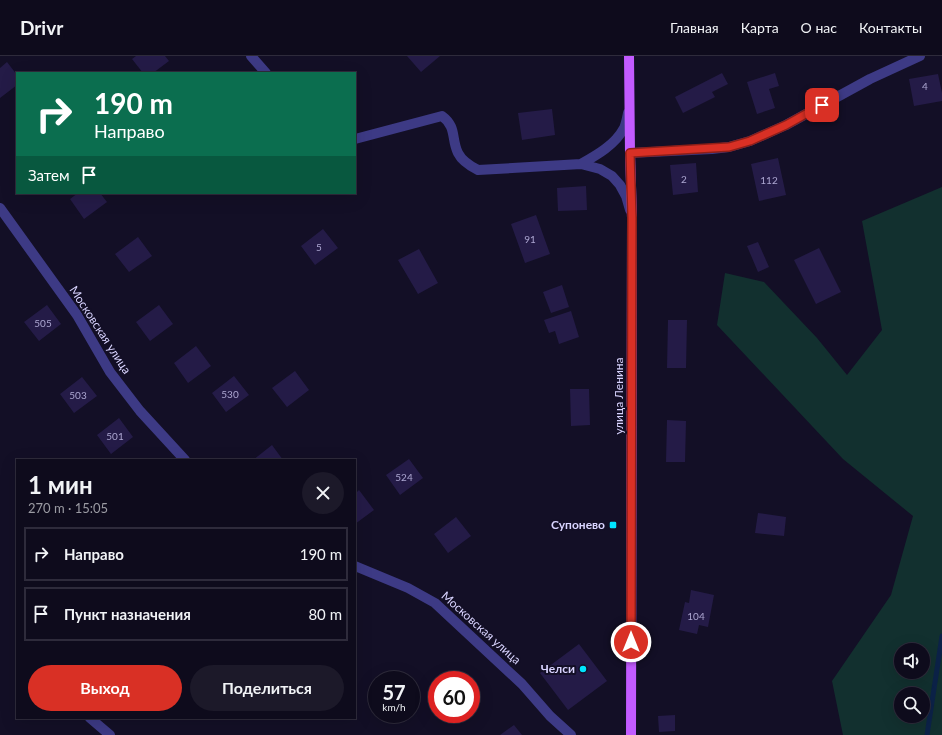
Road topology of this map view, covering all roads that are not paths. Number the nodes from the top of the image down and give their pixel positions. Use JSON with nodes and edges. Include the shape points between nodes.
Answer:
{"nodes":[{"id":1,"x":251,"y":56,"type":"edge"},
{"id":2,"x":629,"y":56,"type":"edge"},
{"id":3,"x":920,"y":56,"type":"edge"},
{"id":4,"x":265,"y":72,"type":"edge"},
{"id":5,"x":629,"y":108,"type":"junction"},
{"id":6,"x":356,"y":139,"type":"edge"},
{"id":7,"x":630,"y":153,"type":"junction"},
{"id":8,"x":581,"y":164,"type":"junction"},
{"id":9,"x":0,"y":208,"type":"edge"},
{"id":10,"x":632,"y":218,"type":"junction"},
{"id":11,"x":183,"y":459,"type":"edge"},
{"id":12,"x":356,"y":566,"type":"edge"},
{"id":13,"x":91,"y":719,"type":"edge"},
{"id":14,"x":110,"y":735,"type":"edge"},
{"id":15,"x":571,"y":735,"type":"edge"},
{"id":16,"x":631,"y":735,"type":"edge"}],
"edges":[{"from":1,"to":4,"type":"street"},
{"from":2,"to":5,"type":"main road","name":"улица Ленина"},
{"from":3,"to":7,"type":"street","via":[[750,141],[712,149]]},
{"from":5,"to":7,"type":"main road","name":"улица Ленина"},
{"from":5,"to":8,"type":"street","via":[[625,127],[618,136]]},
{"from":6,"to":8,"type":"street","via":[[442,116],[449,121],[458,154],[466,164],[478,170]]},
{"from":7,"to":10,"type":"main road","name":"улица Ленина"},
{"from":8,"to":10,"type":"street","via":[[600,169],[612,176],[626,196]]},
{"from":9,"to":11,"type":"street","name":"Московская улица","via":[[77,315],[110,372],[140,411]]},
{"from":10,"to":16,"type":"main road","name":"улица Ленина"},
{"from":12,"to":15,"type":"street","name":"Московская улица","via":[[435,602],[522,684]]},
{"from":13,"to":14,"type":"street"}]}
